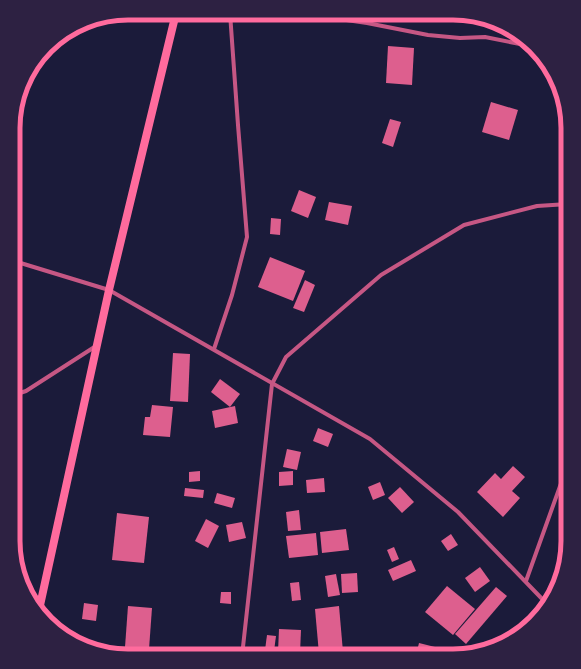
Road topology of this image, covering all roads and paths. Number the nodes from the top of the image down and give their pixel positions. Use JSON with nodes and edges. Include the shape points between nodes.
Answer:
{"nodes":[{"id":1,"x":174,"y":20,"type":"edge"},
{"id":2,"x":230,"y":20,"type":"edge"},
{"id":3,"x":342,"y":20,"type":"edge"},
{"id":4,"x":520,"y":44,"type":"edge"},
{"id":5,"x":561,"y":204,"type":"edge"},
{"id":6,"x":20,"y":264,"type":"edge"},
{"id":7,"x":110,"y":290,"type":"junction"},
{"id":8,"x":97,"y":345,"type":"junction"},
{"id":9,"x":214,"y":349,"type":"junction"},
{"id":10,"x":272,"y":384,"type":"junction"},
{"id":11,"x":20,"y":392,"type":"edge"},
{"id":12,"x":561,"y":484,"type":"edge"},
{"id":13,"x":526,"y":581,"type":"junction"},
{"id":14,"x":544,"y":600,"type":"edge"},
{"id":15,"x":40,"y":604,"type":"edge"},
{"id":16,"x":243,"y":649,"type":"edge"}],
"edges":[{"from":1,"to":7,"type":"main road"},
{"from":2,"to":9,"type":"street","via":[[247,237],[232,296]]},
{"from":3,"to":4,"type":"street","via":[[428,36],[485,37]]},
{"from":5,"to":10,"type":"street","via":[[537,206],[464,225],[381,275],[286,357]]},
{"from":6,"to":7,"type":"street"},
{"from":7,"to":8,"type":"main road"},
{"from":7,"to":9,"type":"street"},
{"from":8,"to":11,"type":"street"},
{"from":8,"to":15,"type":"main road"},
{"from":9,"to":10,"type":"street"},
{"from":10,"to":13,"type":"street","via":[[370,439],[458,512]]},
{"from":10,"to":16,"type":"street"},
{"from":12,"to":13,"type":"street"},
{"from":13,"to":14,"type":"street"}]}
